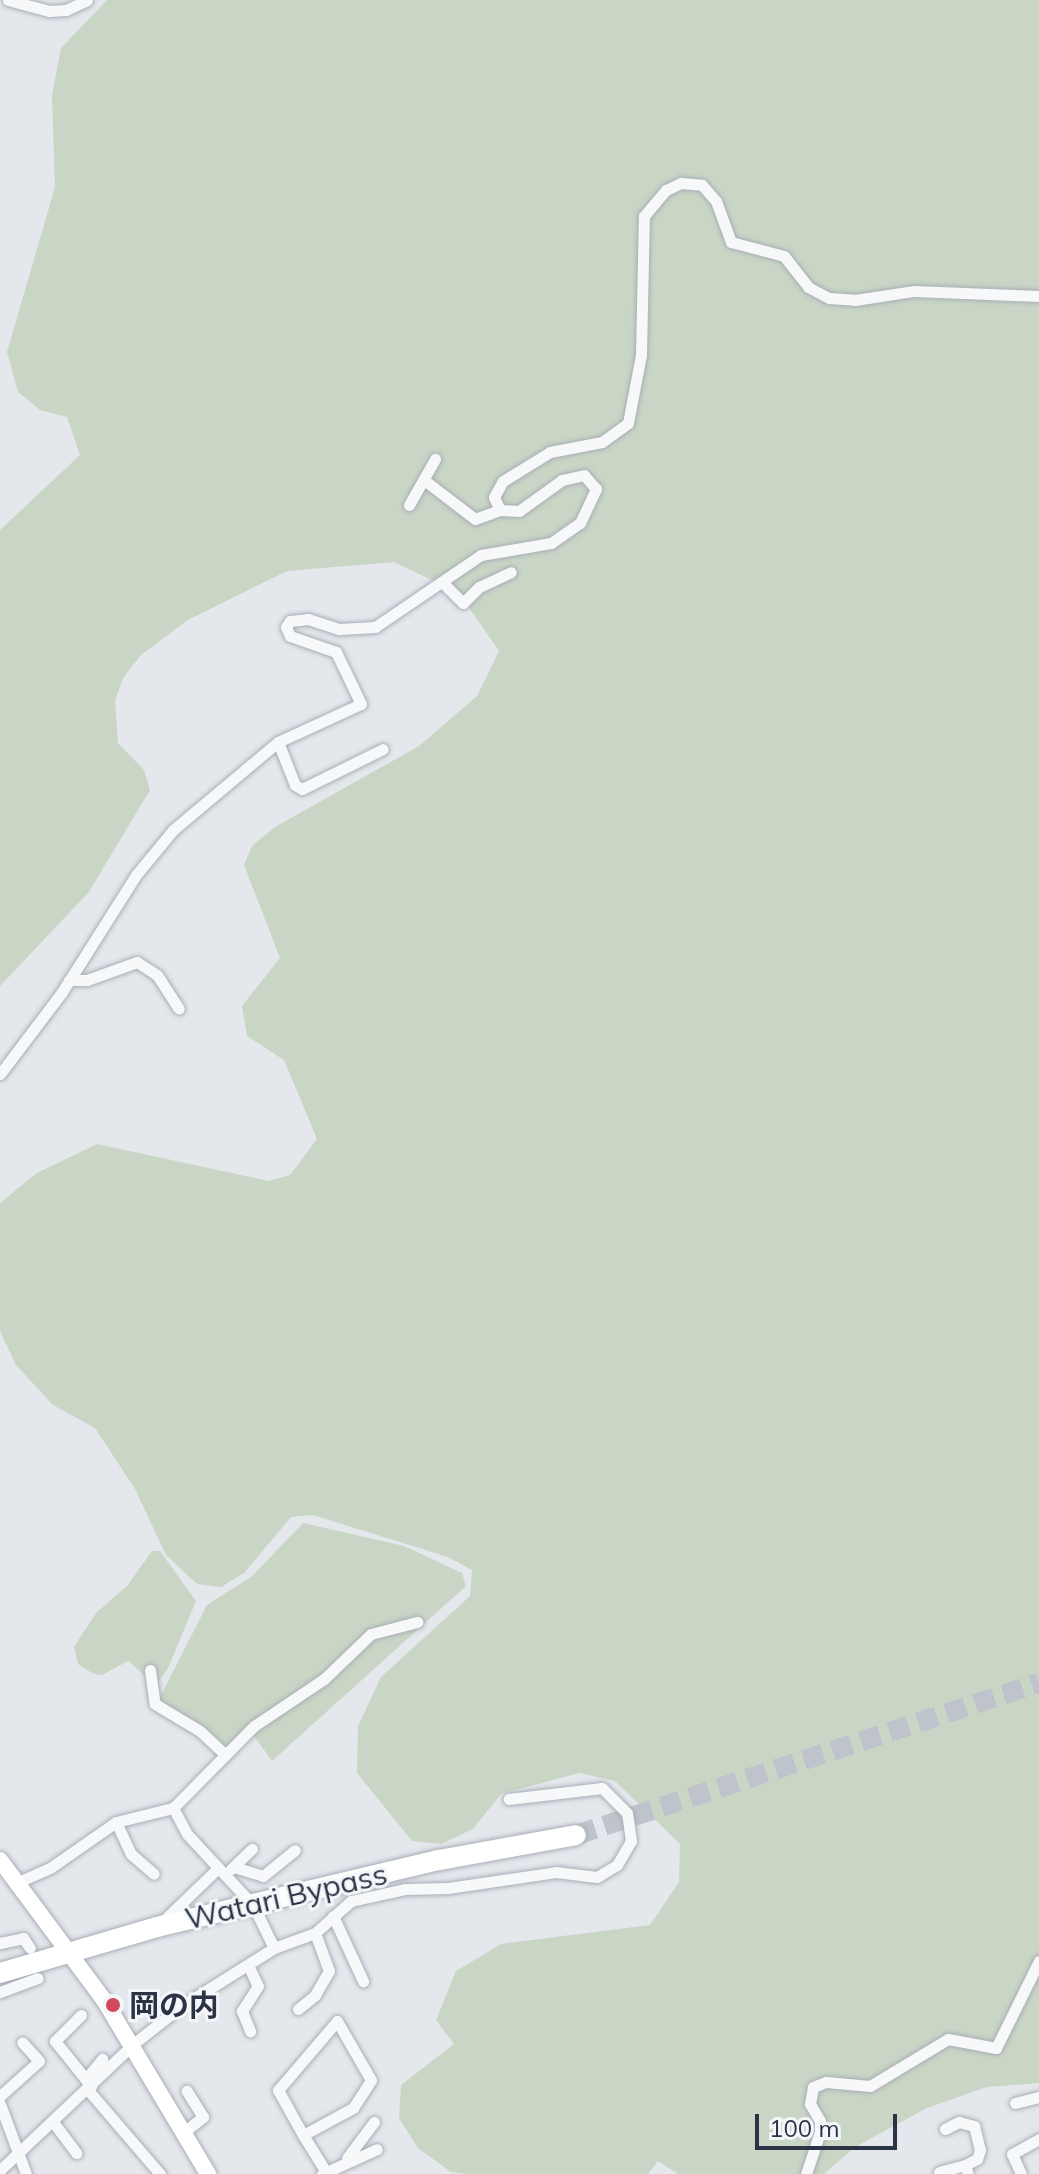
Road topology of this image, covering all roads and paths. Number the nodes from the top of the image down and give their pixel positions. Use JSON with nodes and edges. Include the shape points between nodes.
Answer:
{"nodes":[{"id":1,"x":8,"y":0,"type":"edge"},
{"id":2,"x":87,"y":0,"type":"edge"},
{"id":3,"x":1039,"y":296,"type":"edge"},
{"id":4,"x":435,"y":459,"type":"dead end"},
{"id":5,"x":424,"y":480,"type":"junction"},
{"id":6,"x":409,"y":505,"type":"dead end"},
{"id":7,"x":500,"y":510,"type":"junction"},
{"id":8,"x":511,"y":572,"type":"dead end"},
{"id":9,"x":444,"y":584,"type":"junction"},
{"id":10,"x":278,"y":742,"type":"junction"},
{"id":11,"x":383,"y":749,"type":"dead end"},
{"id":12,"x":69,"y":980,"type":"junction"},
{"id":13,"x":179,"y":1009,"type":"dead end"},
{"id":14,"x":0,"y":1074,"type":"edge"},
{"id":15,"x":417,"y":1622,"type":"dead end"},
{"id":16,"x":150,"y":1670,"type":"dead end"},
{"id":17,"x":225,"y":1754,"type":"junction"},
{"id":18,"x":509,"y":1799,"type":"dead end"},
{"id":19,"x":173,"y":1808,"type":"junction"},
{"id":20,"x":116,"y":1822,"type":"junction"},
{"id":21,"x":576,"y":1835,"type":"tunnel mouth"},
{"id":22,"x":252,"y":1849,"type":"dead end"},
{"id":23,"x":295,"y":1850,"type":"dead end"},
{"id":24,"x":0,"y":1860,"type":"edge"},
{"id":25,"x":225,"y":1870,"type":"junction"},
{"id":26,"x":154,"y":1874,"type":"dead end"},
{"id":27,"x":16,"y":1883,"type":"junction"},
{"id":28,"x":253,"y":1905,"type":"junction"},
{"id":29,"x":333,"y":1916,"type":"junction"},
{"id":30,"x":157,"y":1927,"type":"junction"},
{"id":31,"x":315,"y":1933,"type":"junction"},
{"id":32,"x":0,"y":1943,"type":"edge"},
{"id":33,"x":30,"y":1948,"type":"dead end"},
{"id":34,"x":274,"y":1948,"type":"junction"},
{"id":35,"x":72,"y":1953,"type":"junction"},
{"id":36,"x":1039,"y":1961,"type":"edge"},
{"id":37,"x":248,"y":1965,"type":"junction"},
{"id":38,"x":0,"y":1973,"type":"edge"},
{"id":39,"x":38,"y":1978,"type":"dead end"},
{"id":40,"x":363,"y":1981,"type":"dead end"},
{"id":41,"x":0,"y":1992,"type":"edge"},
{"id":42,"x":298,"y":2009,"type":"dead end"},
{"id":43,"x":81,"y":2015,"type":"dead end"},
{"id":44,"x":250,"y":2031,"type":"dead end"},
{"id":45,"x":22,"y":2042,"type":"dead end"},
{"id":46,"x":132,"y":2045,"type":"junction"},
{"id":47,"x":102,"y":2059,"type":"dead end"},
{"id":48,"x":88,"y":2085,"type":"junction"},
{"id":49,"x":187,"y":2091,"type":"dead end"},
{"id":50,"x":0,"y":2096,"type":"edge"},
{"id":51,"x":1039,"y":2097,"type":"edge"},
{"id":52,"x":1015,"y":2103,"type":"dead end"},
{"id":53,"x":0,"y":2104,"type":"edge"},
{"id":54,"x":53,"y":2122,"type":"junction"},
{"id":55,"x":374,"y":2122,"type":"dead end"},
{"id":56,"x":945,"y":2129,"type":"dead end"},
{"id":57,"x":183,"y":2133,"type":"junction"},
{"id":58,"x":303,"y":2135,"type":"junction"},
{"id":59,"x":1039,"y":2139,"type":"edge"},
{"id":60,"x":377,"y":2149,"type":"dead end"},
{"id":61,"x":76,"y":2153,"type":"dead end"},
{"id":62,"x":19,"y":2154,"type":"junction"},
{"id":63,"x":347,"y":2159,"type":"junction"},
{"id":64,"x":0,"y":2170,"type":"edge"},
{"id":65,"x":967,"y":2170,"type":"edge"},
{"id":66,"x":939,"y":2172,"type":"dead end"},
{"id":67,"x":324,"y":2173,"type":"edge"},
{"id":68,"x":26,"y":2174,"type":"edge"},
{"id":69,"x":160,"y":2174,"type":"edge"},
{"id":70,"x":208,"y":2174,"type":"edge"},
{"id":71,"x":806,"y":2174,"type":"edge"},
{"id":72,"x":1021,"y":2174,"type":"edge"}],
"edges":[{"from":1,"to":2,"type":"street","via":[[49,11]]},
{"from":3,"to":7,"type":"street","via":[[914,291],[855,300],[829,298],[808,287],[793,261],[731,242],[716,201],[702,185],[674,185],[644,216],[641,355],[628,423],[602,442],[550,452],[503,481],[494,497]]},
{"from":4,"to":5,"type":"street"},
{"from":5,"to":6,"type":"street"},
{"from":5,"to":7,"type":"street","via":[[475,519]]},
{"from":7,"to":9,"type":"street","via":[[519,511],[573,474],[584,475],[596,489],[580,523],[551,543],[492,550]]},
{"from":8,"to":9,"type":"street","via":[[479,587],[463,603]]},
{"from":9,"to":10,"type":"street","via":[[375,627],[339,629],[308,619],[290,621],[290,636],[336,652],[361,704]]},
{"from":10,"to":11,"type":"street","via":[[295,785],[302,789]]},
{"from":10,"to":12,"type":"street","via":[[159,845]]},
{"from":12,"to":13,"type":"street","via":[[87,980],[137,962],[157,975]]},
{"from":12,"to":14,"type":"street"},
{"from":15,"to":17,"type":"street","via":[[371,1634],[324,1679],[254,1726]]},
{"from":16,"to":17,"type":"street","via":[[155,1704],[200,1731]]},
{"from":17,"to":19,"type":"street"},
{"from":18,"to":29,"type":"street","via":[[602,1788],[627,1813],[631,1841],[617,1865],[597,1877],[568,1871],[405,1889],[351,1901]]},
{"from":19,"to":20,"type":"street"},
{"from":19,"to":25,"type":"street","via":[[187,1834]]},
{"from":20,"to":26,"type":"street","via":[[131,1854]]},
{"from":20,"to":27,"type":"street","via":[[87,1837],[50,1868]]},
{"from":21,"to":28,"type":"highway","name":"Watari Bypass","via":[[439,1860]]},
{"from":22,"to":25,"type":"street"},
{"from":23,"to":25,"type":"street","via":[[263,1876]]},
{"from":24,"to":27,"type":"street"},
{"from":25,"to":28,"type":"street"},
{"from":25,"to":30,"type":"street"},
{"from":27,"to":35,"type":"street"},
{"from":28,"to":30,"type":"highway","name":"Watari Bypass"},
{"from":28,"to":34,"type":"street"},
{"from":29,"to":31,"type":"street"},
{"from":29,"to":40,"type":"street"},
{"from":30,"to":35,"type":"highway","name":"Watari Bypass"},
{"from":31,"to":34,"type":"street"},
{"from":31,"to":42,"type":"street","via":[[329,1971],[315,1995]]},
{"from":32,"to":33,"type":"street","via":[[23,1938]]},
{"from":34,"to":37,"type":"street"},
{"from":35,"to":38,"type":"highway","name":"Watari Bypass"},
{"from":35,"to":46,"type":"street"},
{"from":36,"to":71,"type":"street","via":[[996,2048],[948,2039],[870,2086],[826,2082],[813,2087],[810,2104],[820,2132]]},
{"from":37,"to":44,"type":"street","via":[[258,1986],[242,2011]]},
{"from":37,"to":46,"type":"street"},
{"from":39,"to":41,"type":"street"},
{"from":43,"to":48,"type":"street","via":[[55,2041]]},
{"from":45,"to":50,"type":"street","via":[[39,2061]]},
{"from":46,"to":48,"type":"street"},
{"from":46,"to":57,"type":"street"},
{"from":47,"to":48,"type":"street"},
{"from":48,"to":54,"type":"street"},
{"from":48,"to":69,"type":"street"},
{"from":49,"to":57,"type":"street","via":[[203,2117]]},
{"from":51,"to":52,"type":"street"},
{"from":53,"to":62,"type":"street"},
{"from":54,"to":61,"type":"street"},
{"from":54,"to":62,"type":"street"},
{"from":55,"to":63,"type":"street"},
{"from":56,"to":65,"type":"street","via":[[959,2122],[974,2126],[980,2150]]},
{"from":57,"to":70,"type":"street"},
{"from":58,"to":58,"type":"street","via":[[278,2090],[337,2021],[371,2080],[353,2108]]},
{"from":58,"to":67,"type":"street"},
{"from":59,"to":72,"type":"street","via":[[1012,2154]]},
{"from":60,"to":63,"type":"street"},
{"from":62,"to":64,"type":"street"},
{"from":62,"to":68,"type":"street"},
{"from":63,"to":67,"type":"street"},
{"from":65,"to":66,"type":"street"}]}
